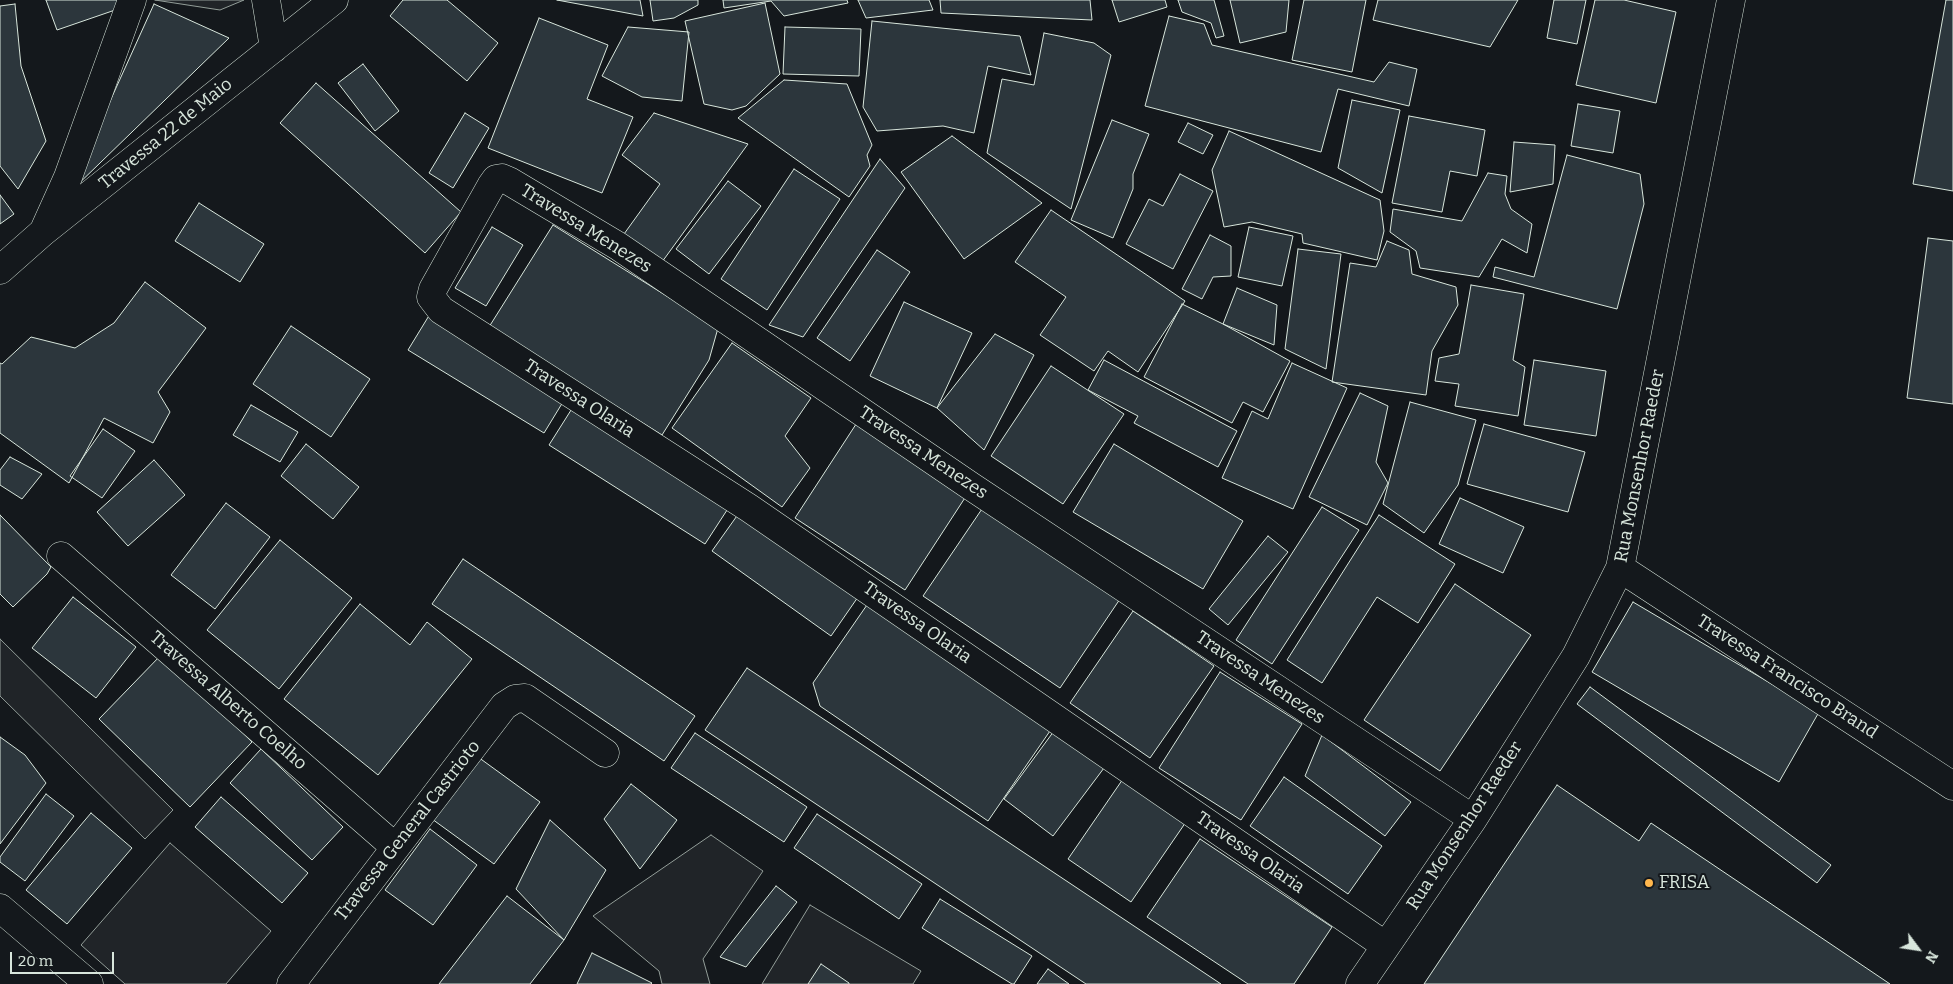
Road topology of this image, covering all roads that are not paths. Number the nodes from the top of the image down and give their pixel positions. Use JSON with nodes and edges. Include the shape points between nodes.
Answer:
{"nodes":[{"id":1,"x":132,"y":0,"type":"edge"},
{"id":2,"x":266,"y":0,"type":"edge"},
{"id":3,"x":334,"y":0,"type":"edge"},
{"id":4,"x":1731,"y":0,"type":"edge"},
{"id":5,"x":274,"y":48,"type":"junction"},
{"id":6,"x":43,"y":232,"type":"junction"},
{"id":7,"x":0,"y":270,"type":"edge"},
{"id":8,"x":441,"y":310,"type":"joint"},
{"id":9,"x":61,"y":556,"type":"dead end"},
{"id":10,"x":1620,"y":568,"type":"junction"},
{"id":11,"x":605,"y":753,"type":"dead end"},
{"id":12,"x":1953,"y":786,"type":"edge"},
{"id":13,"x":1472,"y":819,"type":"junction"},
{"id":14,"x":395,"y":846,"type":"junction"},
{"id":15,"x":0,"y":908,"type":"edge"},
{"id":16,"x":1386,"y":946,"type":"junction"},
{"id":17,"x":89,"y":984,"type":"edge"},
{"id":18,"x":291,"y":984,"type":"edge"},
{"id":19,"x":1360,"y":984,"type":"edge"}],
"edges":[{"from":1,"to":6,"type":"street","via":[[68,177]]},
{"from":2,"to":5,"type":"street"},
{"from":3,"to":5,"type":"street","name":"Travessa 22 de Maio"},
{"from":4,"to":10,"type":"street","name":"Rua Monsenhor Raeder"},
{"from":5,"to":6,"type":"street","name":"Travessa 22 de Maio"},
{"from":6,"to":7,"type":"street","name":"Travessa 22 de Maio"},
{"from":8,"to":13,"type":"street","name":"Travessa Menezes","via":[[431,297],[433,289],[491,186],[496,179],[509,181],[618,246],[972,487]]},
{"from":8,"to":16,"type":"street","name":"Travessa Olaria","via":[[749,508]]},
{"from":9,"to":14,"type":"street","name":"Travessa Alberto Coelho"},
{"from":10,"to":12,"type":"street","name":"Travessa Francisco Brand"},
{"from":10,"to":13,"type":"street","name":"Rua Monsenhor Raeder","via":[[1576,656]]},
{"from":11,"to":14,"type":"street","name":"Travessa General Castrioto","via":[[534,703],[525,698],[515,699],[504,706]]},
{"from":13,"to":16,"type":"street","name":"Rua Monsenhor Raeder"},
{"from":14,"to":18,"type":"street","name":"Travessa General Castrioto"},
{"from":15,"to":17,"type":"street"},
{"from":16,"to":19,"type":"street","name":"Rua Monsenhor Raeder"}]}
